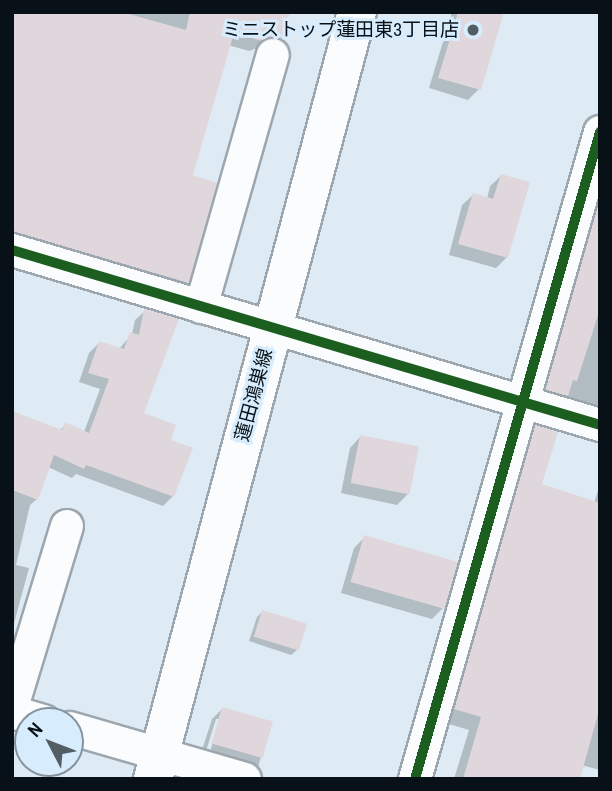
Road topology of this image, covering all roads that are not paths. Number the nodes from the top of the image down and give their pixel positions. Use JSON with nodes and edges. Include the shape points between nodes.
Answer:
{"nodes":[{"id":1,"x":357,"y":12,"type":"edge"},
{"id":2,"x":273,"y":55,"type":"dead end"},
{"id":3,"x":600,"y":132,"type":"edge"},
{"id":4,"x":12,"y":250,"type":"edge"},
{"id":5,"x":201,"y":307,"type":"junction"},
{"id":6,"x":272,"y":328,"type":"junction"},
{"id":7,"x":523,"y":402,"type":"junction"},
{"id":8,"x":600,"y":425,"type":"edge"},
{"id":9,"x":67,"y":526,"type":"dead end"},
{"id":10,"x":12,"y":709,"type":"edge"},
{"id":11,"x":84,"y":734,"type":"edge"},
{"id":12,"x":157,"y":766,"type":"edge"},
{"id":13,"x":246,"y":779,"type":"edge"},
{"id":14,"x":415,"y":779,"type":"edge"}],
"edges":[{"from":1,"to":6,"type":"main road","name":"蓮田鴻巣線"},
{"from":2,"to":5,"type":"street"},
{"from":3,"to":7,"type":"street"},
{"from":4,"to":5,"type":"street"},
{"from":5,"to":6,"type":"street"},
{"from":6,"to":7,"type":"street"},
{"from":6,"to":12,"type":"main road","name":"蓮田鴻巣線"},
{"from":7,"to":8,"type":"street"},
{"from":7,"to":14,"type":"street"},
{"from":9,"to":10,"type":"street"},
{"from":11,"to":12,"type":"street"},
{"from":12,"to":13,"type":"street"}]}
